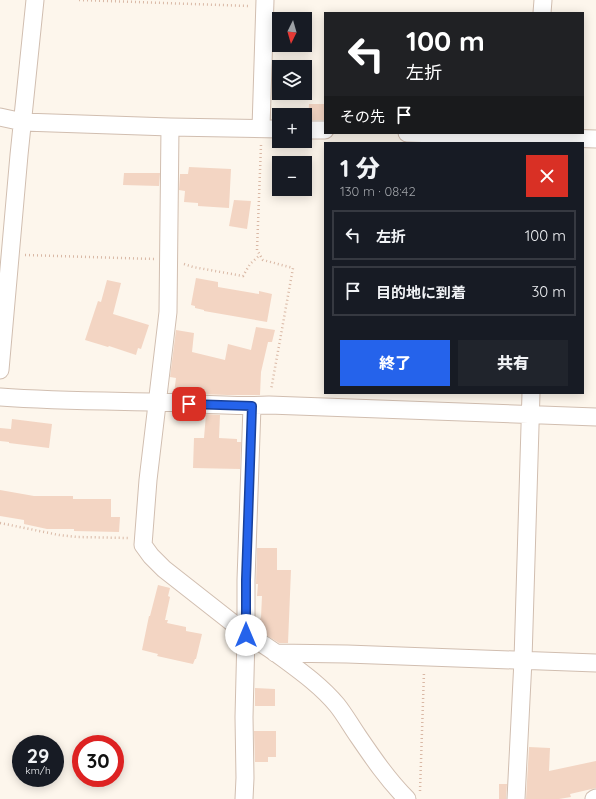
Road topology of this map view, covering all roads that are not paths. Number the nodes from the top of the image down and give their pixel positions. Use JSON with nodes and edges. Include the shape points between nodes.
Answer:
{"nodes":[{"id":1,"x":35,"y":0,"type":"edge"},
{"id":2,"x":543,"y":0,"type":"edge"},
{"id":3,"x":265,"y":4,"type":"edge"},
{"id":4,"x":542,"y":12,"type":"edge"},
{"id":5,"x":0,"y":117,"type":"edge"},
{"id":6,"x":23,"y":122,"type":"junction"},
{"id":7,"x":170,"y":127,"type":"junction"},
{"id":8,"x":261,"y":128,"type":"junction"},
{"id":9,"x":272,"y":129,"type":"edge"},
{"id":10,"x":312,"y":130,"type":"edge"},
{"id":11,"x":324,"y":130,"type":"edge"},
{"id":12,"x":433,"y":134,"type":"edge"},
{"id":13,"x":539,"y":138,"type":"edge"},
{"id":14,"x":596,"y":139,"type":"edge"},
{"id":15,"x":0,"y":370,"type":"edge"},
{"id":16,"x":531,"y":394,"type":"edge"},
{"id":17,"x":0,"y":397,"type":"edge"},
{"id":18,"x":158,"y":402,"type":"junction"},
{"id":19,"x":260,"y":406,"type":"junction"},
{"id":20,"x":530,"y":415,"type":"junction"},
{"id":21,"x":596,"y":417,"type":"edge"},
{"id":22,"x":246,"y":632,"type":"junction"},
{"id":23,"x":275,"y":653,"type":"junction"},
{"id":24,"x":523,"y":660,"type":"junction"},
{"id":25,"x":596,"y":663,"type":"edge"},
{"id":26,"x":414,"y":795,"type":"edge"},
{"id":27,"x":244,"y":799,"type":"edge"},
{"id":28,"x":516,"y":799,"type":"edge"}],
"edges":[{"from":1,"to":6,"type":"street"},
{"from":2,"to":4,"type":"street"},
{"from":3,"to":8,"type":"street"},
{"from":5,"to":6,"type":"street"},
{"from":6,"to":7,"type":"street"},
{"from":6,"to":15,"type":"street"},
{"from":7,"to":8,"type":"street"},
{"from":7,"to":18,"type":"street","via":[[168,312]]},
{"from":8,"to":9,"type":"street"},
{"from":10,"to":11,"type":"street"},
{"from":12,"to":13,"type":"street"},
{"from":13,"to":14,"type":"street"},
{"from":16,"to":20,"type":"street"},
{"from":17,"to":18,"type":"street"},
{"from":18,"to":19,"type":"street"},
{"from":18,"to":22,"type":"street","via":[[142,545],[164,569]]},
{"from":19,"to":20,"type":"street"},
{"from":19,"to":22,"type":"street","via":[[246,580]]},
{"from":20,"to":21,"type":"street"},
{"from":20,"to":24,"type":"street"},
{"from":22,"to":23,"type":"street"},
{"from":22,"to":27,"type":"street"},
{"from":23,"to":24,"type":"street"},
{"from":23,"to":26,"type":"street","via":[[326,693],[400,792]]},
{"from":24,"to":25,"type":"street"},
{"from":24,"to":28,"type":"street"}]}
